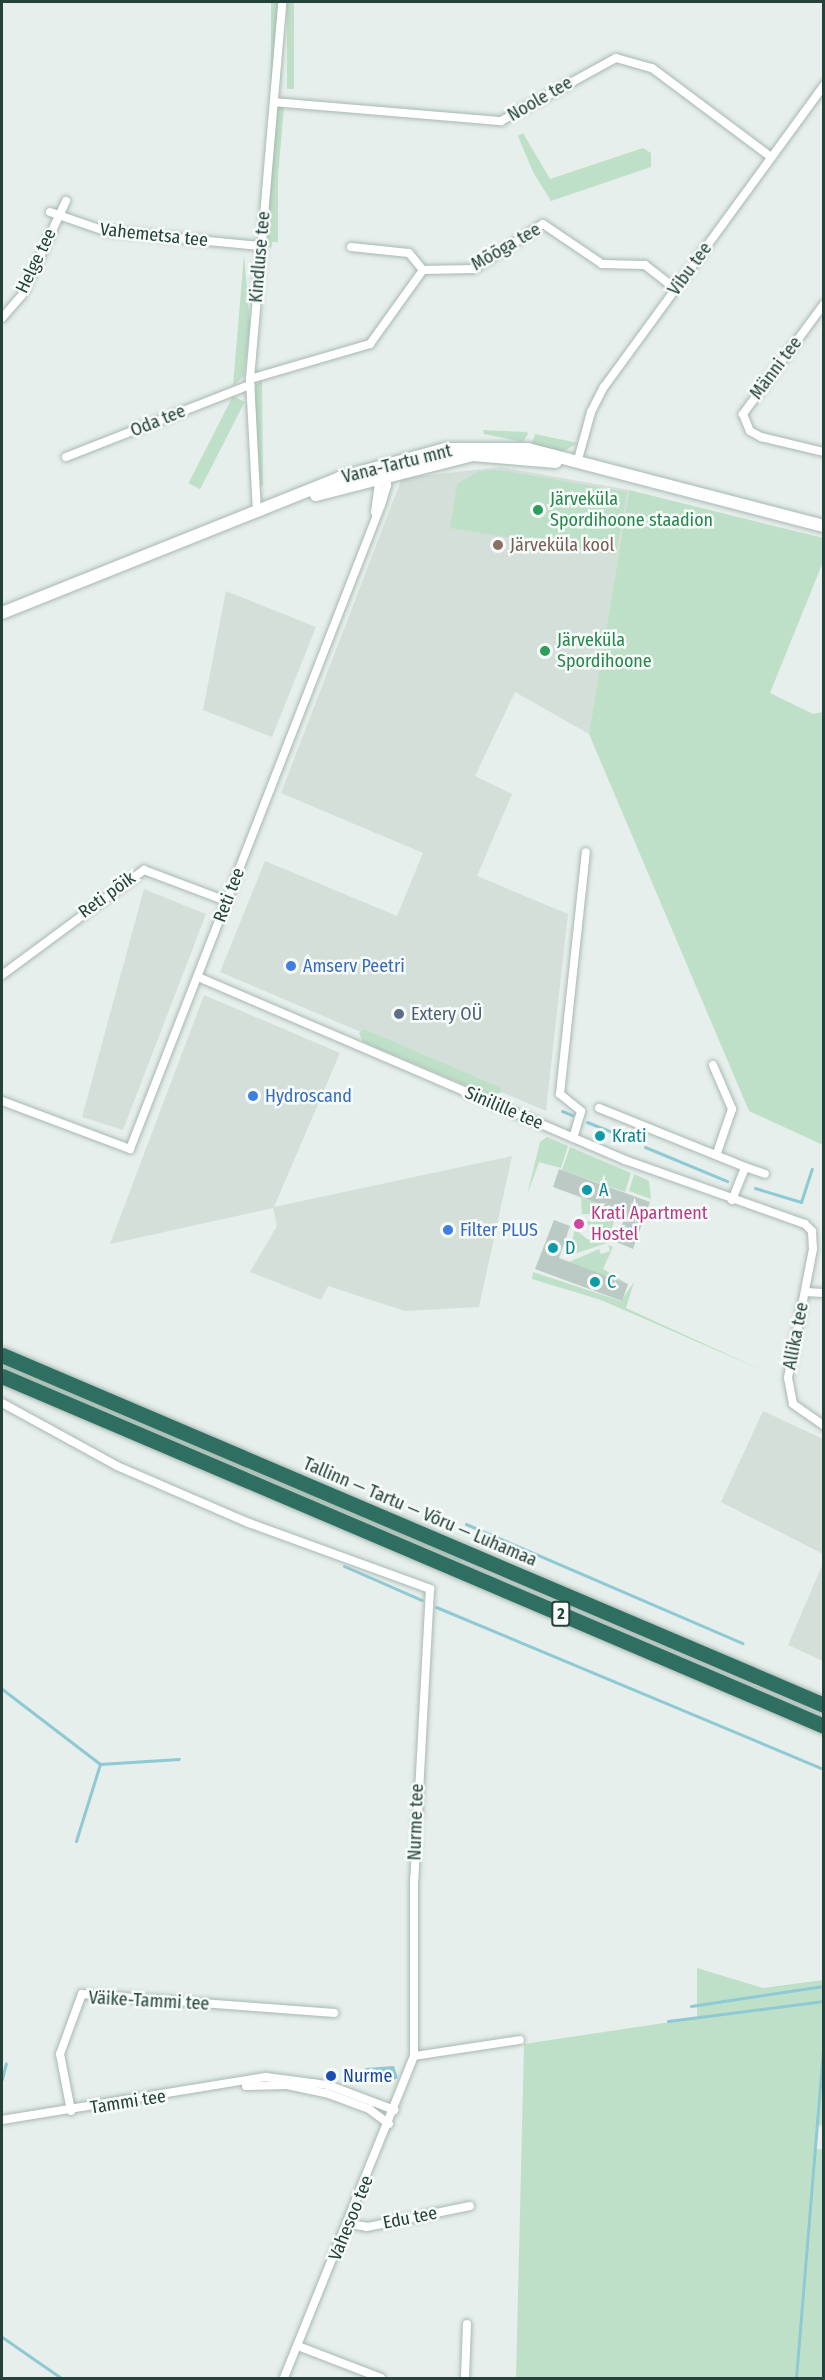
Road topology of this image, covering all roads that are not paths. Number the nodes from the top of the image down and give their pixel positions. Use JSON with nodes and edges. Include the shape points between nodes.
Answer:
{"nodes":[{"id":1,"x":282,"y":2,"type":"edge"},
{"id":2,"x":824,"y":85,"type":"edge"},
{"id":3,"x":274,"y":102,"type":"junction"},
{"id":4,"x":771,"y":157,"type":"junction"},
{"id":5,"x":66,"y":201,"type":"dead end"},
{"id":6,"x":54,"y":214,"type":"junction"},
{"id":7,"x":262,"y":246,"type":"junction"},
{"id":8,"x":351,"y":247,"type":"dead end"},
{"id":9,"x":423,"y":270,"type":"junction"},
{"id":10,"x":676,"y":289,"type":"junction"},
{"id":11,"x":824,"y":304,"type":"edge"},
{"id":12,"x":2,"y":318,"type":"edge"},
{"id":13,"x":250,"y":382,"type":"junction"},
{"id":14,"x":824,"y":452,"type":"edge"},
{"id":15,"x":66,"y":457,"type":"dead end"},
{"id":16,"x":578,"y":463,"type":"junction"},
{"id":17,"x":381,"y":470,"type":"junction"},
{"id":18,"x":257,"y":513,"type":"junction"},
{"id":19,"x":824,"y":526,"type":"edge"},
{"id":20,"x":30,"y":600,"type":"junction"},
{"id":21,"x":2,"y":608,"type":"edge"},
{"id":22,"x":2,"y":613,"type":"edge"},
{"id":23,"x":586,"y":852,"type":"dead end"},
{"id":24,"x":226,"y":901,"type":"junction"},
{"id":25,"x":2,"y":975,"type":"edge"},
{"id":26,"x":198,"y":977,"type":"junction"},
{"id":27,"x":713,"y":1065,"type":"dead end"},
{"id":28,"x":2,"y":1101,"type":"edge"},
{"id":29,"x":599,"y":1108,"type":"dead end"},
{"id":30,"x":573,"y":1138,"type":"junction"},
{"id":31,"x":717,"y":1154,"type":"junction"},
{"id":32,"x":745,"y":1167,"type":"junction"},
{"id":33,"x":765,"y":1174,"type":"dead end"},
{"id":34,"x":732,"y":1200,"type":"junction"},
{"id":35,"x":812,"y":1231,"type":"joint"},
{"id":36,"x":805,"y":1292,"type":"junction"},
{"id":37,"x":824,"y":1293,"type":"edge"},
{"id":38,"x":2,"y":1355,"type":"edge"},
{"id":39,"x":2,"y":1376,"type":"edge"},
{"id":40,"x":2,"y":1403,"type":"edge"},
{"id":41,"x":824,"y":1426,"type":"edge"},
{"id":42,"x":824,"y":1705,"type":"edge"},
{"id":43,"x":824,"y":1726,"type":"edge"},
{"id":44,"x":334,"y":2013,"type":"dead end"},
{"id":45,"x":520,"y":2040,"type":"dead end"},
{"id":46,"x":414,"y":2056,"type":"junction"},
{"id":47,"x":227,"y":2086,"type":"junction"},
{"id":48,"x":71,"y":2110,"type":"junction"},
{"id":49,"x":394,"y":2110,"type":"junction"},
{"id":50,"x":2,"y":2122,"type":"edge"},
{"id":51,"x":389,"y":2124,"type":"junction"},
{"id":52,"x":470,"y":2206,"type":"dead end"},
{"id":53,"x":349,"y":2224,"type":"junction"},
{"id":54,"x":467,"y":2324,"type":"dead end"},
{"id":55,"x":298,"y":2346,"type":"junction"},
{"id":56,"x":284,"y":2379,"type":"edge"},
{"id":57,"x":381,"y":2379,"type":"edge"},
{"id":58,"x":465,"y":2379,"type":"edge"}],
"edges":[{"from":1,"to":3,"type":"street","name":"Kindluse tee"},
{"from":2,"to":4,"type":"street","name":"Vibu tee"},
{"from":3,"to":4,"type":"street","name":"Noole tee","via":[[501,121],[616,58],[652,68]]},
{"from":3,"to":7,"type":"street","name":"Kindluse tee"},
{"from":4,"to":10,"type":"street","name":"Vibu tee"},
{"from":5,"to":6,"type":"street","name":"Helge tee"},
{"from":6,"to":7,"type":"street","name":"Vahemetsa tee","via":[[105,231]]},
{"from":6,"to":12,"type":"street","name":"Helge tee","via":[[22,295]]},
{"from":7,"to":13,"type":"street","name":"Kindluse tee"},
{"from":8,"to":9,"type":"street","via":[[409,253]]},
{"from":9,"to":10,"type":"street","name":"Mõõga tee","via":[[474,270],[537,226],[549,224],[602,264],[645,265]]},
{"from":9,"to":13,"type":"street","via":[[370,345]]},
{"from":10,"to":16,"type":"street","name":"Vibu tee","via":[[593,405]]},
{"from":11,"to":14,"type":"street","name":"Männi tee","via":[[743,414],[750,431],[761,437]]},
{"from":13,"to":15,"type":"street","name":"Oda tee"},
{"from":13,"to":18,"type":"street","name":"Kindluse tee"},
{"from":16,"to":17,"type":"street","name":"Vana-Tartu mnt","via":[[528,449],[471,447]]},
{"from":16,"to":19,"type":"street","name":"Vana-Tartu mnt"},
{"from":17,"to":18,"type":"street","name":"Vana-Tartu mnt"},
{"from":17,"to":24,"type":"street","name":"Reti tee","via":[[387,485]]},
{"from":18,"to":20,"type":"street","name":"Vana-Tartu mnt"},
{"from":20,"to":21,"type":"street","name":"Vana-Tartu mnt"},
{"from":20,"to":22,"type":"street","name":"Vana-Tartu mnt"},
{"from":23,"to":30,"type":"street","via":[[560,1094],[581,1111]]},
{"from":24,"to":25,"type":"street","name":"Reti põik","via":[[144,870]]},
{"from":24,"to":26,"type":"street","name":"Reti tee"},
{"from":26,"to":28,"type":"street","name":"Reti tee","via":[[130,1149]]},
{"from":26,"to":30,"type":"street","name":"Sinilille tee"},
{"from":27,"to":31,"type":"street","via":[[732,1109]]},
{"from":29,"to":31,"type":"street"},
{"from":30,"to":34,"type":"street","name":"Sinilille tee"},
{"from":31,"to":32,"type":"street"},
{"from":32,"to":33,"type":"street"},
{"from":32,"to":34,"type":"street"},
{"from":34,"to":35,"type":"street","name":"Sinilille tee","via":[[795,1219]]},
{"from":35,"to":36,"type":"street","name":"Allika tee"},
{"from":36,"to":37,"type":"street"},
{"from":36,"to":41,"type":"street","name":"Allika tee","via":[[788,1378],[790,1397],[799,1411]]},
{"from":38,"to":42,"type":"highway","name":"Tallinn — Tartu — Võru — Luhamaa","number":"2"},
{"from":39,"to":43,"type":"highway","number":"2"},
{"from":40,"to":46,"type":"street","name":"Nurme tee","via":[[117,1466],[249,1523],[430,1589],[415,1858]]},
{"from":44,"to":48,"type":"street","name":"Väike-Tammi tee","via":[[82,1994],[60,2054]]},
{"from":45,"to":46,"type":"street"},
{"from":46,"to":49,"type":"street","name":"Vahesoo tee"},
{"from":47,"to":48,"type":"street","name":"Tammi tee"},
{"from":47,"to":49,"type":"street","name":"Tammi tee","via":[[290,2077]]},
{"from":47,"to":51,"type":"street","name":"Tammi tee","via":[[306,2088],[369,2109]]},
{"from":48,"to":50,"type":"street","name":"Tammi tee"},
{"from":49,"to":51,"type":"street","name":"Vahesoo tee"},
{"from":51,"to":53,"type":"street","name":"Vahesoo tee"},
{"from":52,"to":53,"type":"street","name":"Edu tee","via":[[367,2226]]},
{"from":53,"to":55,"type":"street","name":"Vahesoo tee"},
{"from":54,"to":58,"type":"street"},
{"from":55,"to":56,"type":"street","name":"Vahesoo tee"},
{"from":55,"to":57,"type":"street"}]}
